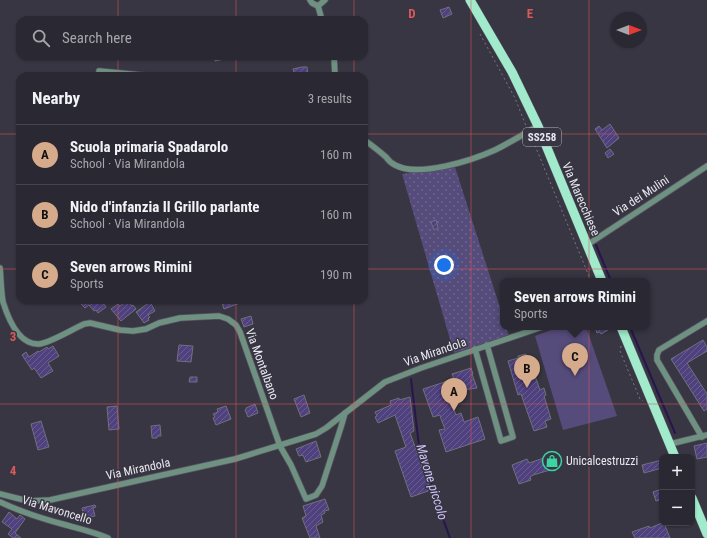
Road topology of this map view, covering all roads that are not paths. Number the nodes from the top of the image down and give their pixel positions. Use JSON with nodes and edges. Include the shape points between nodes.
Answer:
{"nodes":[{"id":1,"x":310,"y":0,"type":"edge"},
{"id":2,"x":325,"y":0,"type":"edge"},
{"id":3,"x":470,"y":0,"type":"edge"},
{"id":4,"x":318,"y":6,"type":"junction"},
{"id":5,"x":321,"y":16,"type":"edge"},
{"id":6,"x":334,"y":60,"type":"edge"},
{"id":7,"x":99,"y":71,"type":"dead end"},
{"id":8,"x":109,"y":72,"type":"edge"},
{"id":9,"x":335,"y":72,"type":"edge"},
{"id":10,"x":538,"y":126,"type":"junction"},
{"id":11,"x":368,"y":143,"type":"edge"},
{"id":12,"x":707,"y":166,"type":"edge"},
{"id":13,"x":587,"y":245,"type":"junction"},
{"id":14,"x":0,"y":268,"type":"edge"},
{"id":15,"x":601,"y":278,"type":"edge"},
{"id":16,"x":707,"y":321,"type":"edge"},
{"id":17,"x":533,"y":330,"type":"edge"},
{"id":18,"x":621,"y":330,"type":"edge"},
{"id":19,"x":487,"y":345,"type":"junction"},
{"id":20,"x":475,"y":349,"type":"junction"},
{"id":21,"x":345,"y":413,"type":"junction"},
{"id":22,"x":705,"y":436,"type":"edge"},
{"id":23,"x":670,"y":444,"type":"junction"},
{"id":24,"x":280,"y":446,"type":"junction"},
{"id":25,"x":674,"y":454,"type":"edge"},
{"id":26,"x":0,"y":494,"type":"edge"},
{"id":27,"x":0,"y":502,"type":"edge"},
{"id":28,"x":695,"y":505,"type":"edge"},
{"id":29,"x":707,"y":534,"type":"edge"},
{"id":30,"x":108,"y":538,"type":"edge"}],
"edges":[{"from":1,"to":4,"type":"street"},
{"from":2,"to":4,"type":"street"},
{"from":3,"to":10,"type":"main road","name":"Via Marecchiese","number":"SS258","via":[[512,72]]},
{"from":4,"to":5,"type":"street"},
{"from":6,"to":9,"type":"street"},
{"from":7,"to":8,"type":"street"},
{"from":10,"to":11,"type":"street","via":[[495,150],[436,168],[418,170],[395,165]]},
{"from":10,"to":13,"type":"main road","name":"Via Marecchiese","number":"SS258"},
{"from":12,"to":13,"type":"street","name":"Via dei Mulini"},
{"from":13,"to":15,"type":"main road","name":"Via Marecchiese","number":"SS258"},
{"from":14,"to":24,"type":"street","name":"Via Montalbano","via":[[3,301],[11,324],[22,337],[38,344],[46,343],[84,324],[133,331],[180,318],[219,316],[228,319],[240,332]]},
{"from":16,"to":22,"type":"street","via":[[659,350],[657,355],[657,360]]},
{"from":17,"to":19,"type":"street","name":"Via Mirandola"},
{"from":18,"to":23,"type":"main road"},
{"from":19,"to":20,"type":"street","name":"Via Mirandola"},
{"from":19,"to":20,"type":"street","via":[[512,437],[501,441]]},
{"from":20,"to":21,"type":"street","name":"Via Mirandola","via":[[385,382]]},
{"from":21,"to":24,"type":"street","name":"Via Mirandola","via":[[316,434]]},
{"from":21,"to":24,"type":"street","via":[[322,486],[316,495],[306,499]]},
{"from":22,"to":23,"type":"street"},
{"from":23,"to":25,"type":"main road"},
{"from":24,"to":26,"type":"street","name":"Via Mirandola","via":[[235,459],[50,500],[28,501]]},
{"from":27,"to":30,"type":"street","name":"Via Mavoncello","via":[[40,518]]},
{"from":28,"to":29,"type":"main road"}]}
